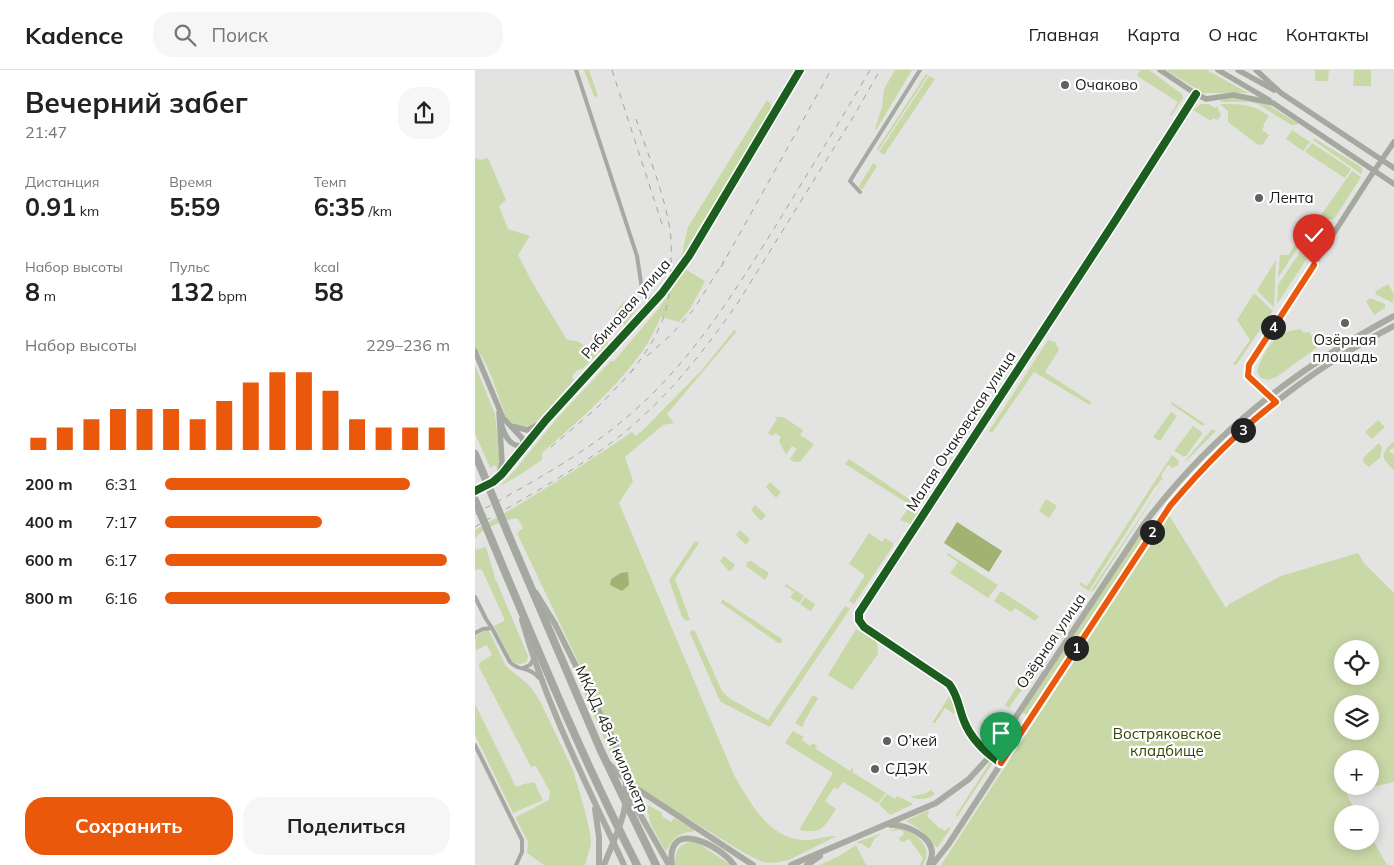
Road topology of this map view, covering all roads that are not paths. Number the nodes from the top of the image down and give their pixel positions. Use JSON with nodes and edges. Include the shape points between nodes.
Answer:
{"nodes":[{"id":1,"x":576,"y":70,"type":"edge"},
{"id":2,"x":800,"y":70,"type":"edge"},
{"id":3,"x":920,"y":70,"type":"edge"},
{"id":4,"x":1160,"y":70,"type":"edge"},
{"id":5,"x":1218,"y":70,"type":"edge"},
{"id":6,"x":1238,"y":70,"type":"edge"},
{"id":7,"x":1256,"y":70,"type":"edge"},
{"id":8,"x":1281,"y":93,"type":"junction"},
{"id":9,"x":1195,"y":94,"type":"junction"},
{"id":10,"x":1273,"y":102,"type":"junction"},
{"id":11,"x":1394,"y":142,"type":"edge"},
{"id":12,"x":1382,"y":160,"type":"junction"},
{"id":13,"x":1394,"y":168,"type":"edge"},
{"id":14,"x":1375,"y":170,"type":"junction"},
{"id":15,"x":1394,"y":176,"type":"edge"},
{"id":16,"x":1394,"y":183,"type":"edge"},
{"id":17,"x":860,"y":192,"type":"dead end"},
{"id":18,"x":652,"y":304,"type":"junction"},
{"id":19,"x":1394,"y":316,"type":"edge"},
{"id":20,"x":1394,"y":326,"type":"edge"},
{"id":21,"x":475,"y":351,"type":"edge"},
{"id":22,"x":475,"y":358,"type":"edge"},
{"id":23,"x":483,"y":370,"type":"junction"},
{"id":24,"x":1269,"y":396,"type":"junction"},
{"id":25,"x":1275,"y":404,"type":"junction"},
{"id":26,"x":498,"y":409,"type":"junction"},
{"id":27,"x":546,"y":420,"type":"junction"},
{"id":28,"x":506,"y":423,"type":"junction"},
{"id":29,"x":524,"y":445,"type":"junction"},
{"id":30,"x":475,"y":454,"type":"edge"},
{"id":31,"x":497,"y":478,"type":"junction"},
{"id":32,"x":475,"y":491,"type":"edge"},
{"id":33,"x":475,"y":500,"type":"edge"},
{"id":34,"x":1153,"y":512,"type":"junction"},
{"id":35,"x":1161,"y":519,"type":"junction"},
{"id":36,"x":1143,"y":524,"type":"junction"},
{"id":37,"x":1153,"y":530,"type":"junction"},
{"id":38,"x":528,"y":580,"type":"junction"},
{"id":39,"x":475,"y":596,"type":"edge"},
{"id":40,"x":517,"y":600,"type":"junction"},
{"id":41,"x":493,"y":628,"type":"junction"},
{"id":42,"x":475,"y":633,"type":"edge"},
{"id":43,"x":534,"y":654,"type":"junction"},
{"id":44,"x":523,"y":668,"type":"junction"},
{"id":45,"x":546,"y":688,"type":"junction"},
{"id":46,"x":475,"y":745,"type":"edge"},
{"id":47,"x":601,"y":751,"type":"junction"},
{"id":48,"x":990,"y":756,"type":"junction"},
{"id":49,"x":1001,"y":763,"type":"junction"},
{"id":50,"x":616,"y":772,"type":"junction"},
{"id":51,"x":589,"y":791,"type":"junction"},
{"id":52,"x":883,"y":827,"type":"junction"},
{"id":53,"x":829,"y":850,"type":"junction"},
{"id":54,"x":932,"y":864,"type":"edge"},
{"id":55,"x":516,"y":865,"type":"edge"},
{"id":56,"x":599,"y":865,"type":"edge"},
{"id":57,"x":604,"y":865,"type":"edge"},
{"id":58,"x":625,"y":865,"type":"edge"},
{"id":59,"x":637,"y":865,"type":"edge"},
{"id":60,"x":656,"y":865,"type":"edge"},
{"id":61,"x":670,"y":865,"type":"edge"},
{"id":62,"x":734,"y":865,"type":"edge"},
{"id":63,"x":753,"y":865,"type":"edge"},
{"id":64,"x":791,"y":865,"type":"edge"},
{"id":65,"x":807,"y":865,"type":"edge"}],
"edges":[{"from":1,"to":18,"type":"street","via":[[637,256],[642,288]]},
{"from":2,"to":18,"type":"street","name":"Рябиновая улица","via":[[689,256]]},
{"from":3,"to":17,"type":"street","via":[[849,181]]},
{"from":4,"to":9,"type":"street"},
{"from":5,"to":10,"type":"street"},
{"from":6,"to":8,"type":"street"},
{"from":7,"to":8,"type":"street"},
{"from":8,"to":12,"type":"street"},
{"from":9,"to":10,"type":"street","via":[[1206,99],[1233,95]]},
{"from":9,"to":48,"type":"street","name":"Малая Очаковская улица","via":[[859,613],[864,627],[949,684],[969,732]]},
{"from":10,"to":14,"type":"street"},
{"from":11,"to":12,"type":"street"},
{"from":12,"to":13,"type":"street"},
{"from":12,"to":14,"type":"street"},
{"from":14,"to":16,"type":"street"},
{"from":14,"to":24,"type":"street","via":[[1249,365],[1248,376]]},
{"from":15,"to":16,"type":"street"},
{"from":18,"to":27,"type":"street","name":"Рябиновая улица"},
{"from":19,"to":24,"type":"main road","name":"Озёрная улица","via":[[1333,350]]},
{"from":20,"to":25,"type":"main road","name":"Озёрная улица","via":[[1339,357]]},
{"from":21,"to":23,"type":"street"},
{"from":22,"to":23,"type":"street"},
{"from":23,"to":26,"type":"street"},
{"from":24,"to":25,"type":"street"},
{"from":24,"to":34,"type":"main road","name":"Озёрная улица","via":[[1194,464]]},
{"from":25,"to":35,"type":"main road","name":"Озёрная улица","via":[[1199,471]]},
{"from":26,"to":28,"type":"street"},
{"from":26,"to":29,"type":"street","via":[[508,438],[517,446]]},
{"from":26,"to":31,"type":"street","via":[[502,463]]},
{"from":27,"to":28,"type":"street","via":[[529,430]]},
{"from":27,"to":29,"type":"street","name":"Рябиновая улица"},
{"from":28,"to":29,"type":"street","via":[[522,438]]},
{"from":29,"to":31,"type":"street","name":"Рябиновая улица"},
{"from":30,"to":38,"type":"highway","name":"МКАД, 48-й километр","bridge":true},
{"from":31,"to":32,"type":"street","name":"Рябиновая улица"},
{"from":33,"to":40,"type":"highway","name":"МКАД, 48-й километр","bridge":true},
{"from":34,"to":35,"type":"street","via":[[1152,518]]},
{"from":34,"to":36,"type":"main road","name":"Озёрная улица"},
{"from":35,"to":37,"type":"main road","name":"Озёрная улица"},
{"from":36,"to":37,"type":"street","via":[[1152,523]]},
{"from":36,"to":48,"type":"main road","name":"Озёрная улица"},
{"from":37,"to":49,"type":"main road","name":"Озёрная улица"},
{"from":38,"to":47,"type":"highway","name":"МКАД, 48-й километр"},
{"from":38,"to":57,"type":"main road","bridge":true,"via":[[555,624],[617,748],[625,774],[624,813]]},
{"from":39,"to":41,"type":"street","via":[[485,620]]},
{"from":40,"to":43,"type":"main road"},
{"from":40,"to":59,"type":"highway","name":"МКАД, 48-й километр","via":[[602,795]]},
{"from":41,"to":42,"type":"street"},
{"from":41,"to":44,"type":"street","via":[[510,662]]},
{"from":43,"to":44,"type":"street","via":[[532,662]]},
{"from":43,"to":45,"type":"main road"},
{"from":44,"to":45,"type":"street","via":[[533,672]]},
{"from":45,"to":51,"type":"main road"},
{"from":46,"to":55,"type":"street","via":[[522,840],[523,852]]},
{"from":47,"to":50,"type":"main road"},
{"from":47,"to":60,"type":"highway","name":"МКАД, 48-й километр"},
{"from":48,"to":49,"type":"street"},
{"from":48,"to":52,"type":"main road","name":"Озёрная улица","via":[[969,779],[944,798]]},
{"from":49,"to":54,"type":"main road","name":"Озёрная улица"},
{"from":50,"to":61,"type":"main road"},
{"from":50,"to":63,"type":"main road"},
{"from":51,"to":56,"type":"main road","via":[[598,824]]},
{"from":51,"to":58,"type":"main road"},
{"from":52,"to":53,"type":"main road","name":"Озёрная улица"},
{"from":52,"to":54,"type":"main road","via":[[902,826],[921,835],[932,849]]},
{"from":53,"to":64,"type":"main road","name":"Озёрная улица"},
{"from":53,"to":65,"type":"main road"},
{"from":61,"to":62,"type":"main road","via":[[675,845],[680,840],[693,838],[701,840]]}]}
